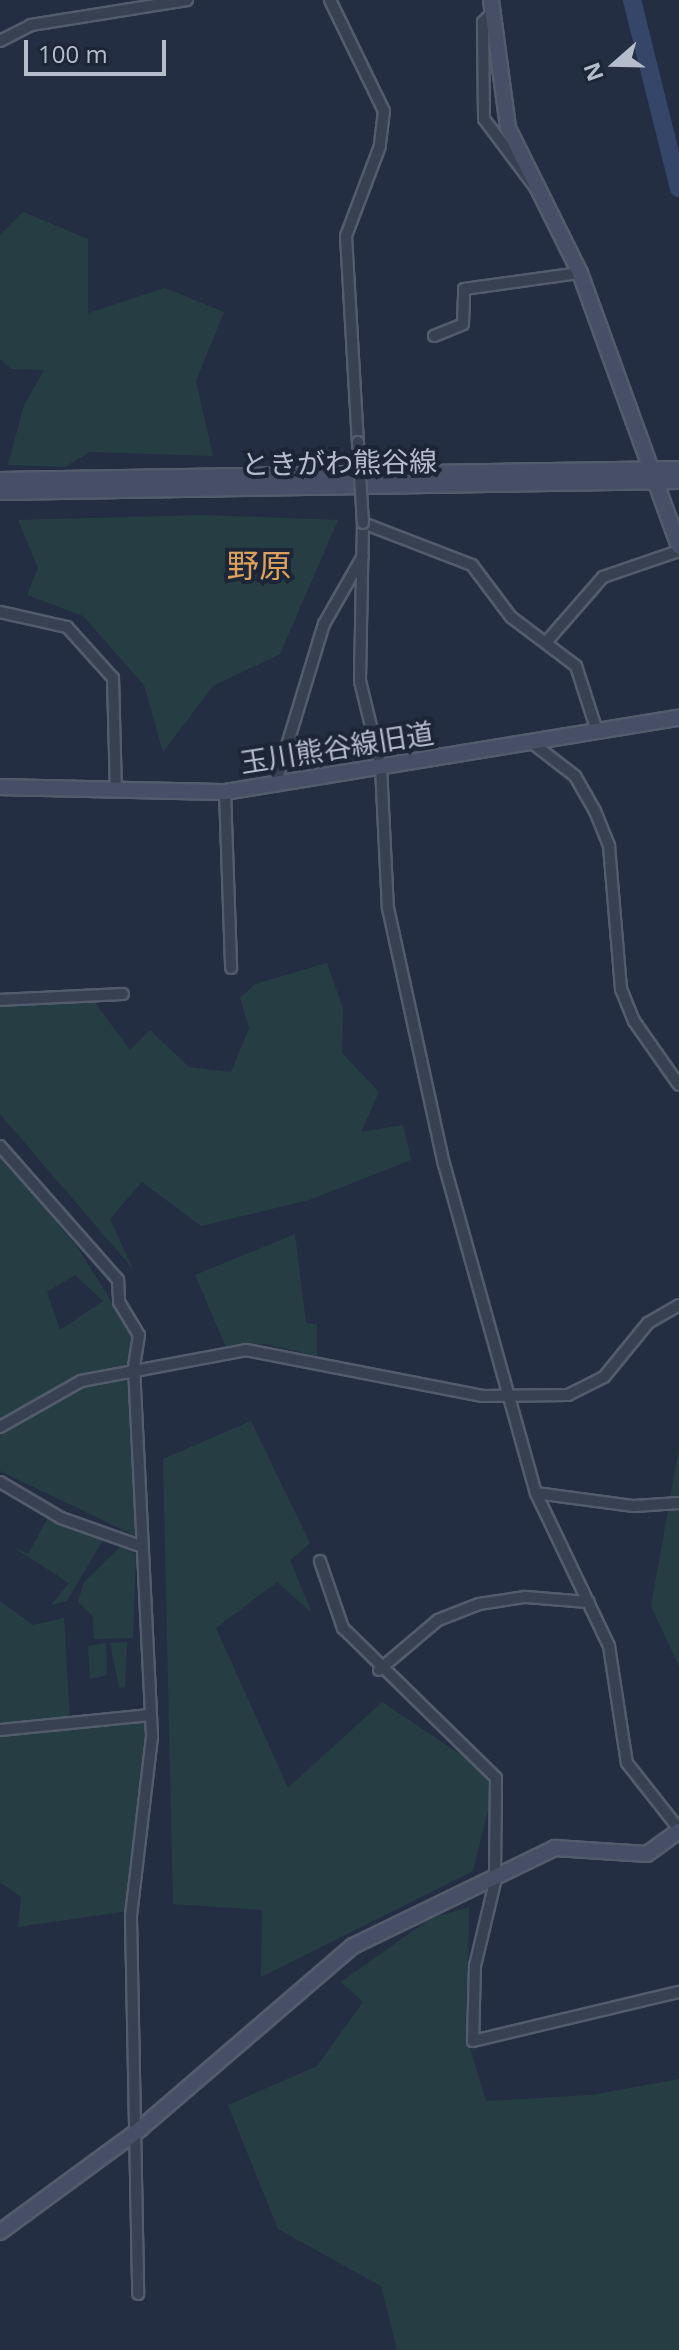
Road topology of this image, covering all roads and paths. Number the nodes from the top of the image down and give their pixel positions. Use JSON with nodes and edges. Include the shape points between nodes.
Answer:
{"nodes":[{"id":1,"x":187,"y":0,"type":"edge"},
{"id":2,"x":330,"y":0,"type":"edge"},
{"id":3,"x":492,"y":6,"type":"edge"},
{"id":4,"x":0,"y":41,"type":"edge"},
{"id":5,"x":547,"y":195,"type":"junction"},
{"id":6,"x":580,"y":273,"type":"junction"},
{"id":7,"x":434,"y":336,"type":"dead end"},
{"id":8,"x":679,"y":469,"type":"edge"},
{"id":9,"x":654,"y":475,"type":"junction"},
{"id":10,"x":0,"y":480,"type":"edge"},
{"id":11,"x":679,"y":481,"type":"edge"},
{"id":12,"x":0,"y":492,"type":"edge"},
{"id":13,"x":363,"y":523,"type":"junction"},
{"id":14,"x":679,"y":549,"type":"edge"},
{"id":15,"x":364,"y":555,"type":"junction"},
{"id":16,"x":0,"y":612,"type":"edge"},
{"id":17,"x":548,"y":640,"type":"junction"},
{"id":18,"x":679,"y":718,"type":"edge"},
{"id":19,"x":597,"y":731,"type":"junction"},
{"id":20,"x":531,"y":742,"type":"junction"},
{"id":21,"x":381,"y":767,"type":"junction"},
{"id":22,"x":275,"y":785,"type":"junction"},
{"id":23,"x":0,"y":787,"type":"edge"},
{"id":24,"x":116,"y":791,"type":"junction"},
{"id":25,"x":225,"y":792,"type":"junction"},
{"id":26,"x":231,"y":968,"type":"dead end"},
{"id":27,"x":123,"y":994,"type":"dead end"},
{"id":28,"x":0,"y":1000,"type":"edge"},
{"id":29,"x":679,"y":1085,"type":"edge"},
{"id":30,"x":0,"y":1146,"type":"edge"},
{"id":31,"x":679,"y":1305,"type":"edge"},
{"id":32,"x":134,"y":1367,"type":"junction"},
{"id":33,"x":509,"y":1399,"type":"junction"},
{"id":34,"x":0,"y":1427,"type":"edge"},
{"id":35,"x":0,"y":1482,"type":"edge"},
{"id":36,"x":536,"y":1493,"type":"junction"},
{"id":37,"x":679,"y":1503,"type":"edge"},
{"id":38,"x":140,"y":1546,"type":"junction"},
{"id":39,"x":320,"y":1561,"type":"dead end"},
{"id":40,"x":589,"y":1602,"type":"junction"},
{"id":41,"x":379,"y":1670,"type":"junction"},
{"id":42,"x":150,"y":1715,"type":"junction"},
{"id":43,"x":0,"y":1730,"type":"edge"},
{"id":44,"x":679,"y":1830,"type":"edge"},
{"id":45,"x":495,"y":1882,"type":"junction"},
{"id":46,"x":679,"y":1992,"type":"edge"},
{"id":47,"x":140,"y":2129,"type":"junction"},
{"id":48,"x":0,"y":2232,"type":"edge"},
{"id":49,"x":138,"y":2294,"type":"dead end"}],
"edges":[{"from":1,"to":4,"type":"street","via":[[31,25]]},
{"from":2,"to":13,"type":"street","bridge":true,"via":[[384,111],[380,146],[346,236]]},
{"from":3,"to":5,"type":"street","via":[[508,128]]},
{"from":3,"to":5,"type":"street","via":[[483,22],[484,119],[502,151]]},
{"from":5,"to":6,"type":"street"},
{"from":6,"to":7,"type":"street","via":[[464,289],[463,324]]},
{"from":6,"to":9,"type":"street"},
{"from":8,"to":9,"type":"street","name":"ときがわ熊谷線"},
{"from":9,"to":10,"type":"street","name":"ときがわ熊谷線"},
{"from":9,"to":11,"type":"street","name":"ときがわ熊谷線"},
{"from":9,"to":12,"type":"street","name":"ときがわ熊谷線"},
{"from":9,"to":14,"type":"street"},
{"from":13,"to":15,"type":"street"},
{"from":13,"to":17,"type":"street","via":[[472,565],[511,617]]},
{"from":14,"to":17,"type":"street","via":[[603,577]]},
{"from":15,"to":21,"type":"street","via":[[360,681]]},
{"from":15,"to":22,"type":"street","via":[[324,624]]},
{"from":16,"to":24,"type":"street","via":[[67,627],[113,678]]},
{"from":17,"to":19,"type":"street","via":[[576,666]]},
{"from":18,"to":19,"type":"street","name":"玉川熊谷線旧道"},
{"from":19,"to":20,"type":"street","name":"玉川熊谷線旧道"},
{"from":20,"to":21,"type":"street","name":"玉川熊谷線旧道"},
{"from":20,"to":29,"type":"street","via":[[575,776],[595,811],[609,846],[621,989],[647,1044]]},
{"from":21,"to":22,"type":"street","name":"玉川熊谷線旧道"},
{"from":21,"to":33,"type":"street","via":[[396,961]]},
{"from":22,"to":25,"type":"street","name":"玉川熊谷線旧道"},
{"from":23,"to":24,"type":"street","name":"玉川熊谷線旧道"},
{"from":24,"to":25,"type":"street","name":"玉川熊谷線旧道"},
{"from":25,"to":26,"type":"street"},
{"from":27,"to":28,"type":"street"},
{"from":30,"to":32,"type":"street","via":[[118,1280],[119,1302],[139,1335]]},
{"from":31,"to":33,"type":"street","via":[[648,1323],[624,1358],[580,1390]]},
{"from":32,"to":33,"type":"street","via":[[264,1350]]},
{"from":32,"to":34,"type":"street","via":[[81,1381]]},
{"from":32,"to":38,"type":"street"},
{"from":33,"to":36,"type":"street"},
{"from":35,"to":38,"type":"street","via":[[61,1518]]},
{"from":36,"to":37,"type":"street","via":[[634,1506]]},
{"from":36,"to":40,"type":"street"},
{"from":38,"to":42,"type":"street"},
{"from":39,"to":41,"type":"street","via":[[343,1628]]},
{"from":40,"to":41,"type":"street","via":[[525,1597],[479,1604],[438,1620]]},
{"from":40,"to":44,"type":"street","via":[[609,1646],[627,1763]]},
{"from":41,"to":45,"type":"street","via":[[496,1778]]},
{"from":42,"to":43,"type":"street"},
{"from":42,"to":47,"type":"street","via":[[131,1917],[132,2119]]},
{"from":44,"to":45,"type":"street","via":[[647,1854],[555,1848]]},
{"from":45,"to":46,"type":"street","via":[[475,1966],[473,2041]]},
{"from":45,"to":47,"type":"street","via":[[353,1946]]},
{"from":47,"to":48,"type":"street"},
{"from":47,"to":49,"type":"street"}]}
